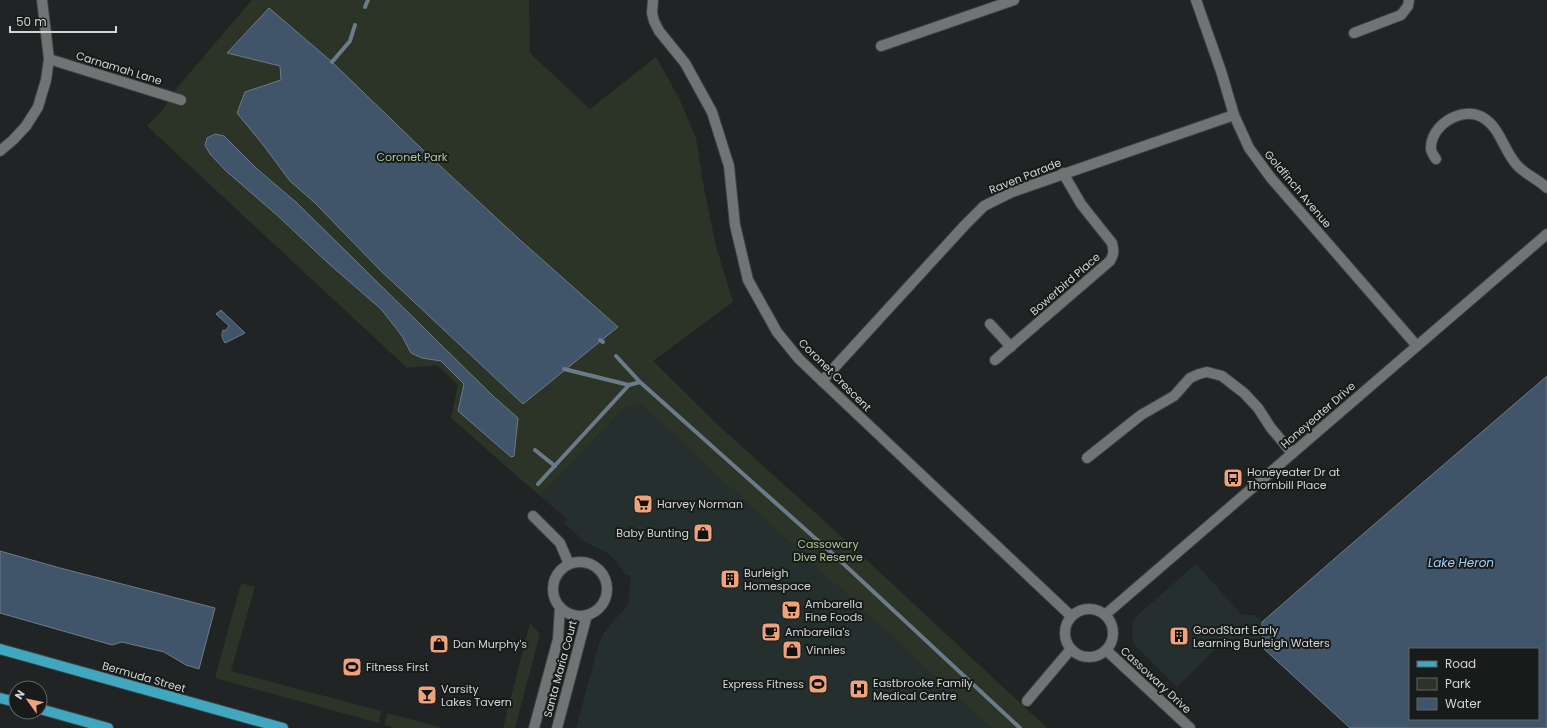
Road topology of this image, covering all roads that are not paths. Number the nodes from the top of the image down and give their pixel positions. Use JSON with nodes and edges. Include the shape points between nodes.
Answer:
{"nodes":[{"id":1,"x":42,"y":0,"type":"edge"},
{"id":2,"x":653,"y":0,"type":"edge"},
{"id":3,"x":1014,"y":0,"type":"edge"},
{"id":4,"x":1196,"y":0,"type":"edge"},
{"id":5,"x":1409,"y":0,"type":"edge"},
{"id":6,"x":1354,"y":33,"type":"dead end"},
{"id":7,"x":881,"y":46,"type":"dead end"},
{"id":8,"x":49,"y":59,"type":"junction"},
{"id":9,"x":181,"y":100,"type":"dead end"},
{"id":10,"x":1234,"y":115,"type":"junction"},
{"id":11,"x":0,"y":151,"type":"edge"},
{"id":12,"x":1436,"y":159,"type":"dead end"},
{"id":13,"x":1063,"y":173,"type":"junction"},
{"id":14,"x":1547,"y":188,"type":"edge"},
{"id":15,"x":1547,"y":234,"type":"edge"},
{"id":16,"x":990,"y":324,"type":"dead end"},
{"id":17,"x":1417,"y":346,"type":"junction"},
{"id":18,"x":1011,"y":347,"type":"junction"},
{"id":19,"x":995,"y":360,"type":"dead end"},
{"id":20,"x":822,"y":381,"type":"junction"},
{"id":21,"x":1292,"y":453,"type":"junction"},
{"id":22,"x":1087,"y":458,"type":"dead end"},
{"id":23,"x":533,"y":516,"type":"dead end"},
{"id":24,"x":569,"y":564,"type":"junction"},
{"id":25,"x":560,"y":607,"type":"junction"},
{"id":26,"x":1106,"y":614,"type":"junction"},
{"id":27,"x":587,"y":615,"type":"junction"},
{"id":28,"x":1071,"y":616,"type":"junction"},
{"id":29,"x":0,"y":649,"type":"edge"},
{"id":30,"x":1071,"y":649,"type":"junction"},
{"id":31,"x":1106,"y":650,"type":"junction"},
{"id":32,"x":1027,"y":701,"type":"dead end"},
{"id":33,"x":48,"y":711,"type":"edge"},
{"id":34,"x":108,"y":728,"type":"edge"},
{"id":35,"x":283,"y":728,"type":"edge"},
{"id":36,"x":534,"y":728,"type":"edge"},
{"id":37,"x":557,"y":728,"type":"edge"},
{"id":38,"x":1190,"y":728,"type":"edge"}],
"edges":[{"from":1,"to":8,"type":"street"},
{"from":2,"to":20,"type":"street","name":"Coronet Crescent","via":[[652,14],[659,31],[685,63],[712,112],[729,166],[736,225],[748,280],[777,332],[798,359]]},
{"from":3,"to":7,"type":"street"},
{"from":4,"to":10,"type":"street","name":"Goldfinch Avenue"},
{"from":5,"to":6,"type":"street","via":[[1401,15]]},
{"from":8,"to":9,"type":"street","name":"Carnamah Lane"},
{"from":8,"to":11,"type":"street","via":[[38,107],[26,126]]},
{"from":10,"to":13,"type":"street","name":"Raven Parade"},
{"from":10,"to":17,"type":"street","name":"Goldfinch Avenue","via":[[1249,148],[1271,178]]},
{"from":12,"to":14,"type":"street","via":[[1430,150],[1437,131],[1444,122],[1464,114],[1474,114],[1495,128],[1516,164]]},
{"from":13,"to":18,"type":"street","name":"Bowerbird Place","via":[[1081,204],[1112,243],[1113,255]]},
{"from":13,"to":20,"type":"street","name":"Raven Parade","via":[[1012,192],[984,206]]},
{"from":15,"to":17,"type":"street","name":"Honeyeater Drive"},
{"from":16,"to":18,"type":"street"},
{"from":17,"to":21,"type":"street","name":"Honeyeater Drive"},
{"from":18,"to":19,"type":"street","name":"Bowerbird Place"},
{"from":20,"to":28,"type":"street","name":"Coronet Crescent"},
{"from":21,"to":22,"type":"street","via":[[1244,393],[1222,376],[1207,372],[1190,378],[1174,396],[1141,415]]},
{"from":21,"to":26,"type":"street","name":"Honeyeater Drive"},
{"from":23,"to":24,"type":"street","via":[[560,543]]},
{"from":24,"to":25,"type":"street","via":[[559,572],[554,585],[556,601]]},
{"from":24,"to":27,"type":"street","via":[[586,562],[594,565],[605,577],[605,599],[601,606]]},
{"from":25,"to":27,"type":"street","via":[[572,615]]},
{"from":25,"to":36,"type":"street","name":"Santa Maria Court","via":[[558,639]]},
{"from":26,"to":28,"type":"street","via":[[1092,608],[1084,608]]},
{"from":26,"to":31,"type":"street","via":[[1114,632],[1111,644]]},
{"from":27,"to":37,"type":"street","name":"Santa Maria Court"},
{"from":28,"to":30,"type":"street","via":[[1067,622],[1065,636]]},
{"from":29,"to":35,"type":"main road","name":"Bermuda Street"},
{"from":30,"to":31,"type":"street","via":[[1084,657],[1100,655]]},
{"from":30,"to":32,"type":"street"},
{"from":31,"to":38,"type":"street","name":"Cassowary Drive"},
{"from":33,"to":34,"type":"main road"}]}
